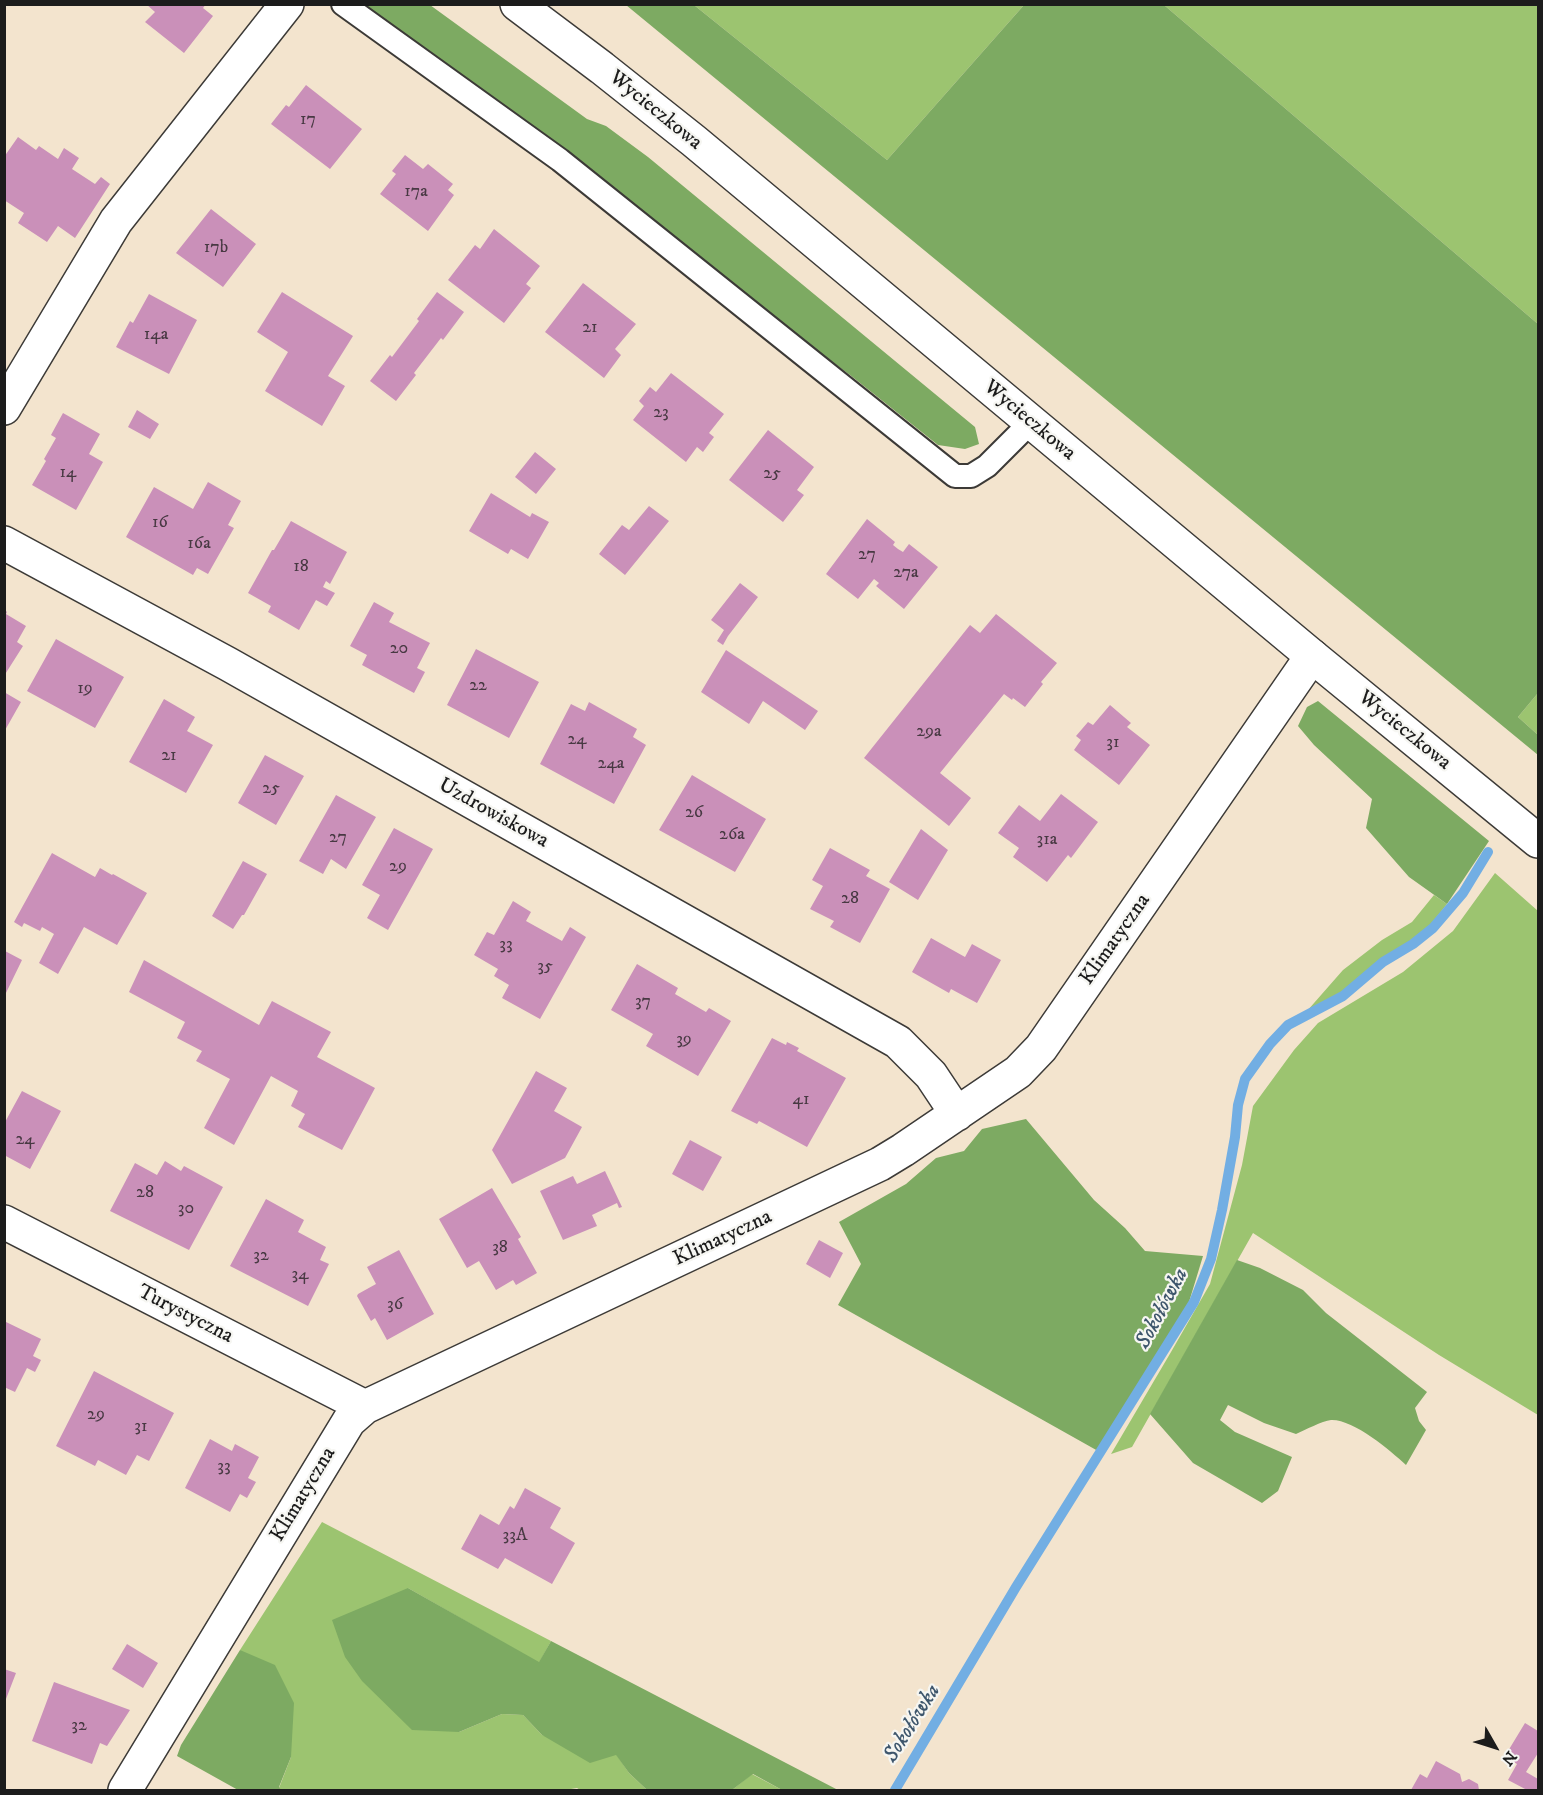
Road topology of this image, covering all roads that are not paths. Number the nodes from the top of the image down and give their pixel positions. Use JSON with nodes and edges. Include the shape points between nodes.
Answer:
{"nodes":[{"id":1,"x":287,"y":4,"type":"edge"},
{"id":2,"x":343,"y":4,"type":"edge"},
{"id":3,"x":517,"y":4,"type":"edge"},
{"id":4,"x":4,"y":408,"type":"edge"},
{"id":5,"x":1031,"y":422,"type":"junction"},
{"id":6,"x":4,"y":543,"type":"edge"},
{"id":7,"x":1312,"y":656,"type":"junction"},
{"id":8,"x":1539,"y":841,"type":"edge"},
{"id":9,"x":957,"y":1114,"type":"junction"},
{"id":10,"x":4,"y":1222,"type":"edge"},
{"id":11,"x":365,"y":1407,"type":"junction"},
{"id":12,"x":125,"y":1791,"type":"edge"}],
"edges":[{"from":1,"to":4,"type":"street","via":[[116,221]]},
{"from":2,"to":5,"type":"lane","via":[[560,160],[955,476],[971,476],[987,466]]},
{"from":3,"to":5,"type":"street","name":"Wycieczkowa","via":[[694,141]]},
{"from":5,"to":7,"type":"street","name":"Wycieczkowa"},
{"from":6,"to":9,"type":"street","name":"Uzdrowiskowa","via":[[238,669],[898,1042],[931,1075]]},
{"from":7,"to":8,"type":"street","name":"Wycieczkowa"},
{"from":7,"to":9,"type":"street","name":"Klimatyczna","via":[[1041,1048],[1018,1072]]},
{"from":9,"to":11,"type":"street","name":"Klimatyczna","via":[[852,1178]]},
{"from":10,"to":11,"type":"street","name":"Turystyczna"},
{"from":11,"to":12,"type":"street","name":"Klimatyczna","via":[[338,1438]]}]}
